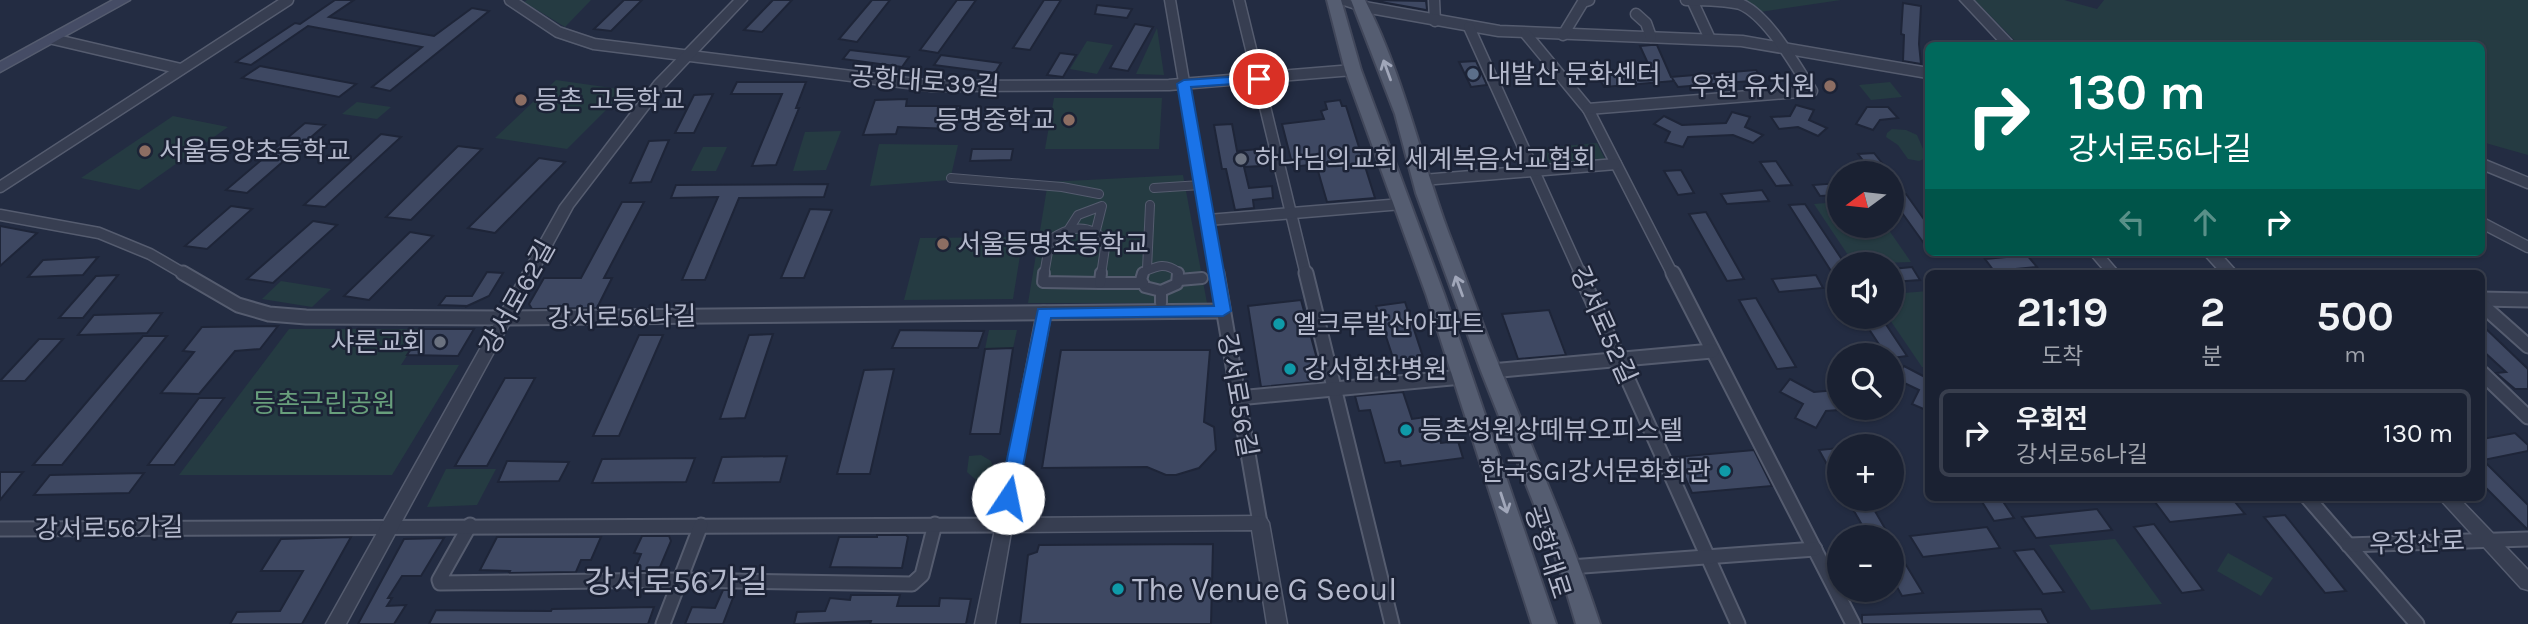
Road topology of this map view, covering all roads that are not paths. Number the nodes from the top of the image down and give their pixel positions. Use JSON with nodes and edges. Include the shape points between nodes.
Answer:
{"nodes":[{"id":1,"x":123,"y":0,"type":"edge"},
{"id":2,"x":288,"y":0,"type":"edge"},
{"id":3,"x":510,"y":0,"type":"edge"},
{"id":4,"x":741,"y":0,"type":"edge"},
{"id":5,"x":1170,"y":0,"type":"edge"},
{"id":6,"x":1239,"y":0,"type":"edge"},
{"id":7,"x":1334,"y":0,"type":"edge"},
{"id":8,"x":1434,"y":0,"type":"edge"},
{"id":9,"x":1589,"y":0,"type":"edge"},
{"id":10,"x":1686,"y":0,"type":"edge"},
{"id":11,"x":1692,"y":0,"type":"edge"},
{"id":12,"x":1966,"y":0,"type":"edge"},
{"id":13,"x":1358,"y":3,"type":"edge"},
{"id":14,"x":1636,"y":14,"type":"dead end"},
{"id":15,"x":1435,"y":21,"type":"junction"},
{"id":16,"x":1469,"y":27,"type":"junction"},
{"id":17,"x":1526,"y":34,"type":"junction"},
{"id":18,"x":1563,"y":36,"type":"junction"},
{"id":19,"x":1651,"y":37,"type":"junction"},
{"id":20,"x":53,"y":39,"type":"junction"},
{"id":21,"x":1710,"y":39,"type":"junction"},
{"id":22,"x":2007,"y":42,"type":"edge"},
{"id":23,"x":1783,"y":48,"type":"junction"},
{"id":24,"x":688,"y":55,"type":"junction"},
{"id":25,"x":0,"y":68,"type":"edge"},
{"id":26,"x":181,"y":69,"type":"junction"},
{"id":27,"x":1353,"y":70,"type":"junction"},
{"id":28,"x":1925,"y":72,"type":"edge"},
{"id":29,"x":1259,"y":79,"type":"junction"},
{"id":30,"x":1184,"y":84,"type":"junction"},
{"id":31,"x":1588,"y":109,"type":"junction"},
{"id":32,"x":1616,"y":164,"type":"junction"},
{"id":33,"x":2485,"y":165,"type":"edge"},
{"id":34,"x":1534,"y":172,"type":"junction"},
{"id":35,"x":951,"y":178,"type":"dead end"},
{"id":36,"x":1423,"y":180,"type":"junction"},
{"id":37,"x":2528,"y":183,"type":"edge"},
{"id":38,"x":1201,"y":185,"type":"junction"},
{"id":39,"x":0,"y":187,"type":"edge"},
{"id":40,"x":1154,"y":188,"type":"dead end"},
{"id":41,"x":1099,"y":194,"type":"dead end"},
{"id":42,"x":1402,"y":204,"type":"junction"},
{"id":43,"x":1150,"y":205,"type":"dead end"},
{"id":44,"x":1292,"y":213,"type":"junction"},
{"id":45,"x":0,"y":215,"type":"edge"},
{"id":46,"x":1208,"y":220,"type":"junction"},
{"id":47,"x":2485,"y":225,"type":"edge"},
{"id":48,"x":1069,"y":229,"type":"junction"},
{"id":49,"x":1096,"y":230,"type":"junction"},
{"id":50,"x":2528,"y":247,"type":"edge"},
{"id":51,"x":2098,"y":256,"type":"edge"},
{"id":52,"x":2214,"y":256,"type":"edge"},
{"id":53,"x":1147,"y":269,"type":"junction"},
{"id":54,"x":2110,"y":270,"type":"edge"},
{"id":55,"x":2227,"y":270,"type":"edge"},
{"id":56,"x":1202,"y":278,"type":"dead end"},
{"id":57,"x":1180,"y":280,"type":"junction"},
{"id":58,"x":1100,"y":283,"type":"junction"},
{"id":59,"x":1143,"y":284,"type":"junction"},
{"id":60,"x":1161,"y":291,"type":"junction"},
{"id":61,"x":2528,"y":300,"type":"edge"},
{"id":62,"x":2485,"y":302,"type":"edge"},
{"id":63,"x":1161,"y":303,"type":"dead end"},
{"id":64,"x":2485,"y":305,"type":"edge"},
{"id":65,"x":1223,"y":311,"type":"junction"},
{"id":66,"x":1044,"y":313,"type":"junction"},
{"id":67,"x":505,"y":318,"type":"junction"},
{"id":68,"x":2528,"y":346,"type":"edge"},
{"id":69,"x":1712,"y":351,"type":"junction"},
{"id":70,"x":1619,"y":359,"type":"junction"},
{"id":71,"x":1491,"y":371,"type":"junction"},
{"id":72,"x":2485,"y":376,"type":"edge"},
{"id":73,"x":1462,"y":377,"type":"junction"},
{"id":74,"x":1335,"y":390,"type":"junction"},
{"id":75,"x":1238,"y":398,"type":"junction"},
{"id":76,"x":2528,"y":417,"type":"edge"},
{"id":77,"x":2310,"y":501,"type":"edge"},
{"id":78,"x":2450,"y":501,"type":"edge"},
{"id":79,"x":1259,"y":523,"type":"junction"},
{"id":80,"x":935,"y":524,"type":"junction"},
{"id":81,"x":1003,"y":524,"type":"junction"},
{"id":82,"x":470,"y":525,"type":"junction"},
{"id":83,"x":701,"y":525,"type":"junction"},
{"id":84,"x":390,"y":526,"type":"junction"},
{"id":85,"x":0,"y":529,"type":"edge"},
{"id":86,"x":2486,"y":539,"type":"junction"},
{"id":87,"x":2528,"y":539,"type":"edge"},
{"id":88,"x":2348,"y":545,"type":"junction"},
{"id":89,"x":1815,"y":550,"type":"junction"},
{"id":90,"x":1707,"y":555,"type":"junction"},
{"id":91,"x":1570,"y":567,"type":"junction"},
{"id":92,"x":680,"y":580,"type":"junction"},
{"id":93,"x":2528,"y":582,"type":"edge"},
{"id":94,"x":1535,"y":594,"type":"junction"},
{"id":95,"x":1585,"y":615,"type":"edge"},
{"id":96,"x":336,"y":624,"type":"edge"},
{"id":97,"x":663,"y":624,"type":"edge"},
{"id":98,"x":985,"y":624,"type":"edge"},
{"id":99,"x":1277,"y":624,"type":"edge"},
{"id":100,"x":1392,"y":624,"type":"edge"},
{"id":101,"x":1530,"y":624,"type":"edge"},
{"id":102,"x":1544,"y":624,"type":"edge"},
{"id":103,"x":1605,"y":624,"type":"edge"},
{"id":104,"x":1738,"y":624,"type":"edge"},
{"id":105,"x":1853,"y":624,"type":"edge"},
{"id":106,"x":2417,"y":624,"type":"edge"}],
"edges":[{"from":1,"to":20,"type":"main road"},
{"from":2,"to":26,"type":"street"},
{"from":3,"to":24,"type":"street","name":"공항대로39길","via":[[568,38]]},
{"from":4,"to":24,"type":"street","name":"강서로62길"},
{"from":5,"to":30,"type":"street","name":"강서로56길"},
{"from":6,"to":29,"type":"street"},
{"from":7,"to":13,"type":"street"},
{"from":7,"to":27,"type":"main road","name":"공항대로"},
{"from":8,"to":15,"type":"street"},
{"from":9,"to":18,"type":"street","via":[[1583,2]]},
{"from":10,"to":11,"type":"street"},
{"from":11,"to":21,"type":"street"},
{"from":11,"to":23,"type":"street","via":[[1742,4]]},
{"from":12,"to":22,"type":"street"},
{"from":13,"to":15,"type":"street"},
{"from":36,"to":13,"type":"main road","name":"공항대로","one_way":true,"via":[[1403,114]]},
{"from":14,"to":19,"type":"street"},
{"from":15,"to":16,"type":"street"},
{"from":16,"to":17,"type":"street"},
{"from":16,"to":34,"type":"street","name":"강서로52길"},
{"from":17,"to":18,"type":"street"},
{"from":17,"to":31,"type":"street"},
{"from":18,"to":19,"type":"street"},
{"from":19,"to":21,"type":"street"},
{"from":20,"to":25,"type":"main road"},
{"from":20,"to":26,"type":"street"},
{"from":21,"to":23,"type":"street"},
{"from":23,"to":28,"type":"street"},
{"from":23,"to":31,"type":"street","via":[[1812,91]]},
{"from":24,"to":30,"type":"street","name":"공항대로39길","via":[[932,86]]},
{"from":24,"to":67,"type":"street","name":"강서로62길","via":[[660,84],[567,206]]},
{"from":26,"to":39,"type":"street"},
{"from":27,"to":29,"type":"street","name":"공항대로39길"},
{"from":27,"to":42,"type":"main road","name":"공항대로"},
{"from":29,"to":30,"type":"street","name":"공항대로39길"},
{"from":29,"to":44,"type":"street"},
{"from":30,"to":38,"type":"street","name":"강서로56길"},
{"from":31,"to":32,"type":"street"},
{"from":32,"to":34,"type":"street"},
{"from":32,"to":69,"type":"street"},
{"from":33,"to":37,"type":"street"},
{"from":34,"to":36,"type":"street"},
{"from":34,"to":70,"type":"street","name":"강서로52길"},
{"from":35,"to":41,"type":"street"},
{"from":71,"to":36,"type":"main road","name":"공항대로","one_way":true},
{"from":38,"to":40,"type":"street"},
{"from":38,"to":46,"type":"street","name":"강서로56길"},
{"from":42,"to":44,"type":"street"},
{"from":42,"to":73,"type":"main road","name":"공항대로"},
{"from":43,"to":53,"type":"street"},
{"from":44,"to":46,"type":"street"},
{"from":44,"to":74,"type":"street"},
{"from":45,"to":67,"type":"street","name":"강서로56나길","via":[[99,233],[150,254],[239,305],[269,314]]},
{"from":46,"to":65,"type":"street","name":"강서로56길"},
{"from":47,"to":50,"type":"street"},
{"from":48,"to":49,"type":"street"},
{"from":48,"to":49,"type":"street","via":[[1082,210],[1102,206]]},
{"from":48,"to":58,"type":"street","via":[[1050,240],[1043,282]]},
{"from":49,"to":58,"type":"street","via":[[1106,241]]},
{"from":51,"to":54,"type":"street"},
{"from":52,"to":55,"type":"street"},
{"from":53,"to":57,"type":"street","via":[[1170,266]]},
{"from":53,"to":59,"type":"street","via":[[1141,276]]},
{"from":56,"to":57,"type":"street"},
{"from":57,"to":60,"type":"street"},
{"from":58,"to":59,"type":"street"},
{"from":59,"to":60,"type":"street"},
{"from":60,"to":63,"type":"street"},
{"from":61,"to":62,"type":"street"},
{"from":64,"to":68,"type":"street"},
{"from":65,"to":66,"type":"street","name":"강서로56나길"},
{"from":65,"to":75,"type":"street","name":"강서로56길"},
{"from":66,"to":67,"type":"street","name":"강서로56나길"},
{"from":66,"to":81,"type":"street"},
{"from":67,"to":84,"type":"street","name":"강서로62길"},
{"from":69,"to":70,"type":"street"},
{"from":69,"to":89,"type":"street"},
{"from":70,"to":71,"type":"street"},
{"from":70,"to":90,"type":"street","name":"강서로52길"},
{"from":71,"to":91,"type":"main road","name":"공항대로"},
{"from":72,"to":76,"type":"street"},
{"from":73,"to":74,"type":"street"},
{"from":73,"to":94,"type":"main road","name":"공항대로","one_way":true},
{"from":74,"to":75,"type":"street"},
{"from":74,"to":100,"type":"street"},
{"from":75,"to":79,"type":"street","name":"강서로56길"},
{"from":77,"to":88,"type":"street"},
{"from":78,"to":86,"type":"street","name":"우장산로"},
{"from":79,"to":81,"type":"street","name":"강서로56가길"},
{"from":79,"to":99,"type":"street","name":"강서로56길"},
{"from":80,"to":81,"type":"street","name":"강서로56가길"},
{"from":80,"to":83,"type":"street","name":"강서로56가길"},
{"from":80,"to":92,"type":"street","name":"강서로56가길","via":[[922,575],[912,584]]},
{"from":81,"to":98,"type":"street"},
{"from":82,"to":83,"type":"street","name":"강서로56가길"},
{"from":82,"to":84,"type":"street","name":"강서로56가길"},
{"from":82,"to":92,"type":"street","name":"강서로56가길","via":[[440,583]]},
{"from":83,"to":92,"type":"street"},
{"from":84,"to":85,"type":"street","name":"강서로56가길"},
{"from":84,"to":96,"type":"street","name":"강서로62길"},
{"from":86,"to":87,"type":"street"},
{"from":86,"to":88,"type":"street","name":"우장산로"},
{"from":86,"to":93,"type":"street","name":"우장산로"},
{"from":88,"to":106,"type":"street"},
{"from":89,"to":90,"type":"street"},
{"from":89,"to":105,"type":"street"},
{"from":90,"to":91,"type":"street"},
{"from":90,"to":104,"type":"street","name":"강서로52길"},
{"from":91,"to":95,"type":"main road","name":"공항대로"},
{"from":92,"to":97,"type":"street"},
{"from":94,"to":101,"type":"main road"},
{"from":94,"to":102,"type":"main road","name":"공항대로"},
{"from":95,"to":103,"type":"main road"}]}
